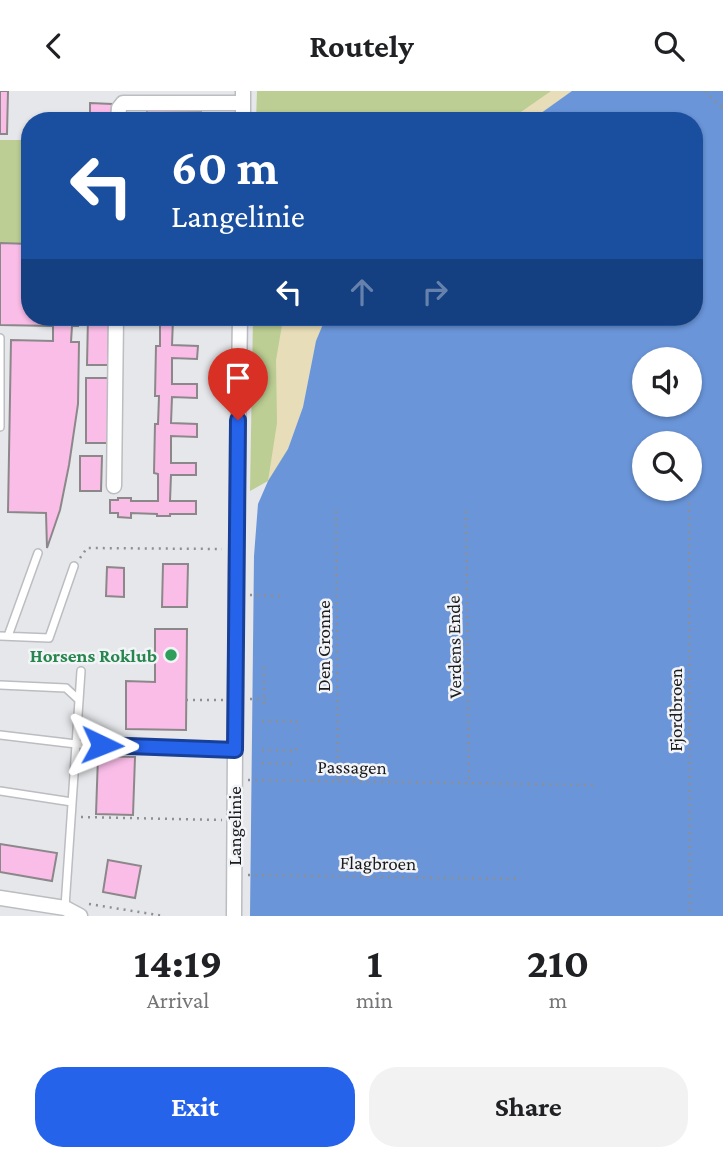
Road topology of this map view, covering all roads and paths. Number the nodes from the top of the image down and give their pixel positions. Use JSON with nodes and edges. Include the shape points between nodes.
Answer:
{"nodes":[{"id":1,"x":705,"y":91,"type":"edge"},
{"id":2,"x":243,"y":97,"type":"edge"},
{"id":3,"x":723,"y":109,"type":"edge"},
{"id":4,"x":119,"y":112,"type":"edge"},
{"id":5,"x":116,"y":326,"type":"edge"},
{"id":6,"x":240,"y":326,"type":"edge"},
{"id":7,"x":0,"y":338,"type":"edge"},
{"id":8,"x":0,"y":427,"type":"edge"},
{"id":9,"x":114,"y":486,"type":"dead end"},
{"id":10,"x":689,"y":503,"type":"dead end"},
{"id":11,"x":336,"y":511,"type":"dead end"},
{"id":12,"x":466,"y":511,"type":"dead end"},
{"id":13,"x":236,"y":549,"type":"junction"},
{"id":14,"x":38,"y":553,"type":"dead end"},
{"id":15,"x":74,"y":566,"type":"joint"},
{"id":16,"x":248,"y":595,"type":"dead end"},
{"id":17,"x":280,"y":596,"type":"dead end"},
{"id":18,"x":4,"y":636,"type":"edge"},
{"id":19,"x":264,"y":667,"type":"dead end"},
{"id":20,"x":81,"y":671,"type":"dead end"},
{"id":21,"x":0,"y":685,"type":"edge"},
{"id":22,"x":79,"y":700,"type":"junction"},
{"id":23,"x":186,"y":700,"type":"dead end"},
{"id":24,"x":235,"y":700,"type":"junction"},
{"id":25,"x":264,"y":705,"type":"dead end"},
{"id":26,"x":262,"y":721,"type":"dead end"},
{"id":27,"x":297,"y":729,"type":"dead end"},
{"id":28,"x":0,"y":735,"type":"edge"},
{"id":29,"x":76,"y":744,"type":"junction"},
{"id":30,"x":296,"y":744,"type":"dead end"},
{"id":31,"x":235,"y":750,"type":"junction"},
{"id":32,"x":262,"y":750,"type":"dead end"},
{"id":33,"x":262,"y":763,"type":"dead end"},
{"id":34,"x":296,"y":764,"type":"dead end"},
{"id":35,"x":234,"y":780,"type":"junction"},
{"id":36,"x":338,"y":781,"type":"junction"},
{"id":37,"x":469,"y":782,"type":"junction"},
{"id":38,"x":593,"y":785,"type":"dead end"},
{"id":39,"x":0,"y":791,"type":"edge"},
{"id":40,"x":72,"y":802,"type":"junction"},
{"id":41,"x":71,"y":816,"type":"junction"},
{"id":42,"x":234,"y":820,"type":"junction"},
{"id":43,"x":234,"y":875,"type":"junction"},
{"id":44,"x":521,"y":879,"type":"dead end"},
{"id":45,"x":0,"y":898,"type":"edge"},
{"id":46,"x":65,"y":908,"type":"junction"},
{"id":47,"x":84,"y":910,"type":"edge"},
{"id":48,"x":164,"y":916,"type":"edge"},
{"id":49,"x":234,"y":916,"type":"edge"},
{"id":50,"x":690,"y":916,"type":"edge"}],
"edges":[{"from":1,"to":3,"type":"path"},
{"from":2,"to":4,"type":"street","via":[[122,103]]},
{"from":5,"to":9,"type":"street"},
{"from":6,"to":13,"type":"street","name":"Langelinie"},
{"from":7,"to":8,"type":"lane"},
{"from":10,"to":50,"type":"path","name":"Fjordbroen"},
{"from":11,"to":36,"type":"path","name":"Den Gronne"},
{"from":12,"to":37,"type":"path","name":"Verdens Ende"},
{"from":13,"to":15,"type":"path","via":[[87,548]]},
{"from":13,"to":24,"type":"street","name":"Langelinie"},
{"from":14,"to":18,"type":"lane"},
{"from":15,"to":18,"type":"lane","via":[[49,638]]},
{"from":16,"to":17,"type":"path"},
{"from":19,"to":25,"type":"path"},
{"from":20,"to":22,"type":"lane"},
{"from":21,"to":22,"type":"lane","via":[[66,688]]},
{"from":22,"to":29,"type":"lane"},
{"from":23,"to":24,"type":"path"},
{"from":24,"to":31,"type":"street","name":"Langelinie"},
{"from":26,"to":27,"type":"path","via":[[297,721]]},
{"from":28,"to":29,"type":"lane"},
{"from":29,"to":31,"type":"lane"},
{"from":29,"to":40,"type":"lane"},
{"from":30,"to":32,"type":"path","via":[[296,751]]},
{"from":31,"to":35,"type":"street","name":"Langelinie"},
{"from":33,"to":34,"type":"path"},
{"from":35,"to":36,"type":"path","name":"Passagen"},
{"from":35,"to":42,"type":"street","name":"Langelinie"},
{"from":36,"to":37,"type":"path","name":"Passagen"},
{"from":37,"to":38,"type":"path","name":"Passagen"},
{"from":39,"to":40,"type":"lane"},
{"from":40,"to":41,"type":"lane"},
{"from":41,"to":42,"type":"path"},
{"from":41,"to":46,"type":"lane"},
{"from":42,"to":43,"type":"street","name":"Langelinie"},
{"from":43,"to":44,"type":"path","name":"Flagbroen"},
{"from":43,"to":49,"type":"street","name":"Langelinie"},
{"from":45,"to":46,"type":"street"},
{"from":46,"to":47,"type":"street"},
{"from":47,"to":48,"type":"path"}]}
